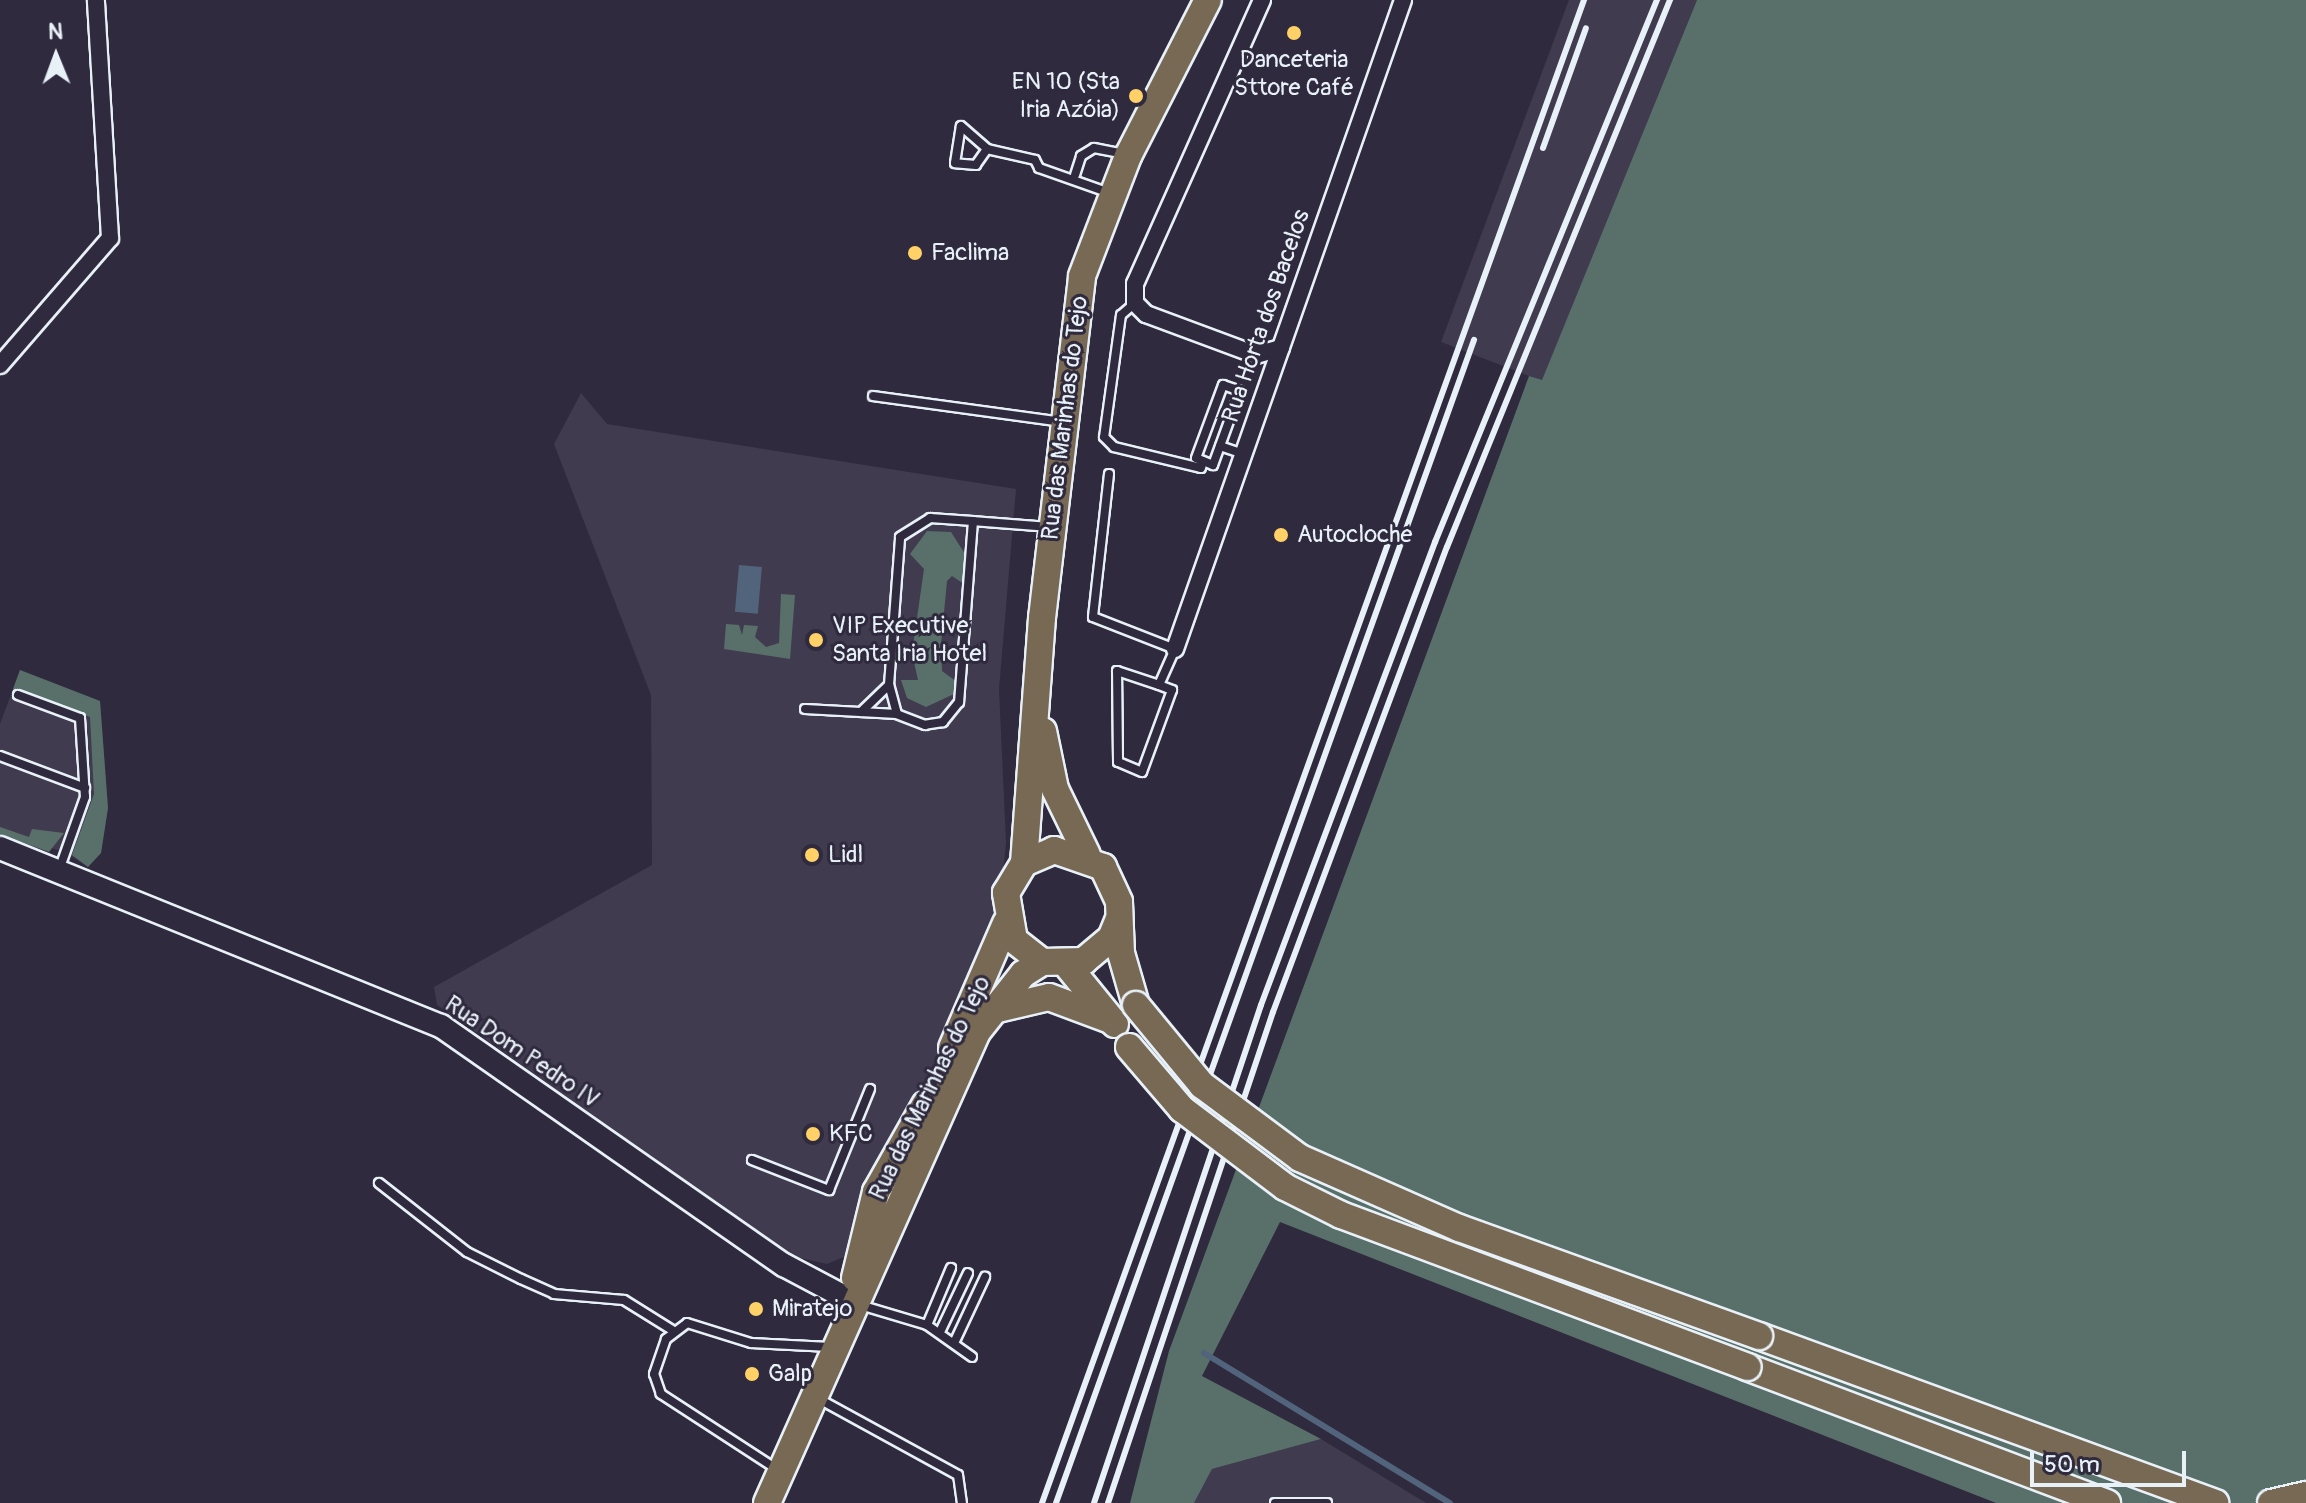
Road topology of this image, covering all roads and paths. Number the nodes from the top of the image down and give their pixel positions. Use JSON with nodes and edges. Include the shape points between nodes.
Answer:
{"nodes":[{"id":1,"x":96,"y":0,"type":"edge"},
{"id":2,"x":1208,"y":0,"type":"edge"},
{"id":3,"x":1262,"y":0,"type":"edge"},
{"id":4,"x":1403,"y":0,"type":"edge"},
{"id":5,"x":987,"y":149,"type":"junction"},
{"id":6,"x":1128,"y":156,"type":"junction"},
{"id":7,"x":1075,"y":175,"type":"junction"},
{"id":8,"x":1111,"y":193,"type":"junction"},
{"id":9,"x":1135,"y":303,"type":"junction"},
{"id":10,"x":1281,"y":348,"type":"junction"},
{"id":11,"x":0,"y":365,"type":"edge"},
{"id":12,"x":873,"y":396,"type":"dead end"},
{"id":13,"x":1232,"y":413,"type":"junction"},
{"id":14,"x":1255,"y":421,"type":"junction"},
{"id":15,"x":1063,"y":422,"type":"junction"},
{"id":16,"x":1220,"y":446,"type":"junction"},
{"id":17,"x":1243,"y":454,"type":"junction"},
{"id":18,"x":1203,"y":461,"type":"junction"},
{"id":19,"x":1109,"y":474,"type":"dead end"},
{"id":20,"x":973,"y":521,"type":"junction"},
{"id":21,"x":1051,"y":527,"type":"junction"},
{"id":22,"x":1175,"y":649,"type":"junction"},
{"id":23,"x":889,"y":685,"type":"junction"},
{"id":24,"x":1159,"y":685,"type":"junction"},
{"id":25,"x":1037,"y":689,"type":"junction"},
{"id":26,"x":18,"y":695,"type":"dead end"},
{"id":27,"x":805,"y":709,"type":"dead end"},
{"id":28,"x":861,"y":712,"type":"junction"},
{"id":29,"x":897,"y":714,"type":"junction"},
{"id":30,"x":0,"y":756,"type":"edge"},
{"id":31,"x":85,"y":788,"type":"junction"},
{"id":32,"x":0,"y":848,"type":"edge"},
{"id":33,"x":1087,"y":855,"type":"junction"},
{"id":34,"x":1024,"y":863,"type":"junction"},
{"id":35,"x":58,"y":871,"type":"junction"},
{"id":36,"x":1118,"y":921,"type":"junction"},
{"id":37,"x":1006,"y":923,"type":"junction"},
{"id":38,"x":1055,"y":964,"type":"junction"},
{"id":39,"x":993,"y":1010,"type":"junction"},
{"id":40,"x":1113,"y":1021,"type":"junction"},
{"id":41,"x":870,"y":1089,"type":"dead end"},
{"id":42,"x":752,"y":1160,"type":"dead end"},
{"id":43,"x":379,"y":1183,"type":"dead end"},
{"id":44,"x":951,"y":1268,"type":"dead end"},
{"id":45,"x":968,"y":1273,"type":"dead end"},
{"id":46,"x":985,"y":1277,"type":"dead end"},
{"id":47,"x":852,"y":1301,"type":"junction"},
{"id":48,"x":927,"y":1325,"type":"junction"},
{"id":49,"x":672,"y":1330,"type":"junction"},
{"id":50,"x":940,"y":1332,"type":"junction"},
{"id":51,"x":955,"y":1341,"type":"junction"},
{"id":52,"x":831,"y":1347,"type":"junction"},
{"id":53,"x":972,"y":1357,"type":"dead end"},
{"id":54,"x":811,"y":1395,"type":"junction"},
{"id":55,"x":780,"y":1471,"type":"junction"},
{"id":56,"x":767,"y":1503,"type":"edge"},
{"id":57,"x":962,"y":1503,"type":"edge"},
{"id":58,"x":1275,"y":1503,"type":"edge"},
{"id":59,"x":1327,"y":1503,"type":"edge"},
{"id":60,"x":2107,"y":1503,"type":"edge"},
{"id":61,"x":2215,"y":1503,"type":"edge"}],
"edges":[{"from":1,"to":11,"type":"street","via":[[110,238]]},
{"from":2,"to":6,"type":"main road","name":"Rua das Marinhas do Tejo"},
{"from":3,"to":9,"type":"street","via":[[1152,241]]},
{"from":4,"to":10,"type":"street","name":"Rua Horta dos Bacelos"},
{"from":5,"to":5,"type":"lane","via":[[961,126],[955,163],[976,165]]},
{"from":5,"to":7,"type":"lane"},
{"from":6,"to":7,"type":"lane","via":[[1094,148],[1081,156]]},
{"from":6,"to":8,"type":"main road","name":"Rua das Marinhas do Tejo"},
{"from":7,"to":8,"type":"lane"},
{"from":8,"to":15,"type":"main road","name":"Rua das Marinhas do Tejo","via":[[1082,276]]},
{"from":9,"to":10,"type":"street","via":[[1146,314],[1256,355]]},
{"from":9,"to":18,"type":"lane","via":[[1121,315],[1104,437],[1114,447],[1201,468]]},
{"from":10,"to":14,"type":"street","name":"Rua Horta dos Bacelos"},
{"from":12,"to":15,"type":"lane"},
{"from":13,"to":14,"type":"lane"},
{"from":13,"to":16,"type":"lane"},
{"from":13,"to":18,"type":"lane","via":[[1240,391],[1223,385],[1196,458]]},
{"from":14,"to":17,"type":"street","name":"Rua Horta dos Bacelos"},
{"from":15,"to":21,"type":"main road","name":"Rua das Marinhas do Tejo"},
{"from":16,"to":17,"type":"lane"},
{"from":16,"to":18,"type":"lane","via":[[1213,465]]},
{"from":17,"to":22,"type":"street","name":"Rua Horta dos Bacelos"},
{"from":19,"to":22,"type":"lane","via":[[1093,617]]},
{"from":20,"to":21,"type":"lane"},
{"from":20,"to":23,"type":"lane","via":[[930,518],[900,537]]},
{"from":20,"to":29,"type":"lane","via":[[959,702],[943,722],[925,725]]},
{"from":21,"to":25,"type":"main road","name":"Rua das Marinhas do Tejo"},
{"from":22,"to":24,"type":"lane"},
{"from":23,"to":28,"type":"lane"},
{"from":23,"to":29,"type":"lane"},
{"from":24,"to":24,"type":"lane","via":[[1172,690],[1142,772],[1118,762],[1117,671]]},
{"from":25,"to":33,"type":"main road","via":[[1055,789]]},
{"from":25,"to":34,"type":"main road","name":"Rua das Marinhas do Tejo"},
{"from":26,"to":31,"type":"lane","via":[[80,718]]},
{"from":27,"to":28,"type":"lane"},
{"from":28,"to":29,"type":"lane"},
{"from":30,"to":31,"type":"lane"},
{"from":31,"to":35,"type":"lane"},
{"from":32,"to":35,"type":"street","name":"Rua Dom Pedro IV"},
{"from":33,"to":34,"type":"main road","via":[[1054,850]]},
{"from":33,"to":36,"type":"main road","via":[[1114,883]]},
{"from":34,"to":37,"type":"main road","via":[[1006,893]]},
{"from":35,"to":47,"type":"street","name":"Rua Dom Pedro IV","via":[[441,1026],[784,1265]]},
{"from":36,"to":38,"type":"main road","via":[[1100,951]]},
{"from":36,"to":61,"type":"main road","bridge":true,"via":[[1136,1005],[1202,1085],[1300,1158],[1459,1228]]},
{"from":37,"to":38,"type":"main road","via":[[1026,953]]},
{"from":37,"to":47,"type":"main road","name":"Rua das Marinhas do Tejo","via":[[930,1096],[876,1192],[857,1250]]},
{"from":38,"to":39,"type":"main road","name":"Rua das Marinhas do Tejo"},
{"from":38,"to":40,"type":"main road"},
{"from":39,"to":40,"type":"main road","via":[[1049,997]]},
{"from":39,"to":47,"type":"main road","name":"Rua das Marinhas do Tejo"},
{"from":40,"to":60,"type":"main road","bridge":true,"via":[[1129,1047],[1192,1118],[1285,1187],[1341,1215]]},
{"from":41,"to":42,"type":"lane","via":[[829,1190]]},
{"from":43,"to":49,"type":"lane","via":[[467,1252],[554,1294],[624,1300]]},
{"from":44,"to":48,"type":"lane"},
{"from":45,"to":50,"type":"lane"},
{"from":46,"to":51,"type":"lane"},
{"from":47,"to":48,"type":"lane"},
{"from":47,"to":52,"type":"main road","name":"Rua das Marinhas do Tejo"},
{"from":48,"to":50,"type":"lane"},
{"from":49,"to":52,"type":"lane","via":[[687,1323],[751,1343]]},
{"from":49,"to":55,"type":"lane","via":[[654,1385]]},
{"from":50,"to":51,"type":"lane"},
{"from":51,"to":53,"type":"lane"},
{"from":52,"to":54,"type":"main road","name":"Rua das Marinhas do Tejo"},
{"from":54,"to":55,"type":"main road","name":"Rua das Marinhas do Tejo"},
{"from":54,"to":57,"type":"lane","via":[[958,1475]]},
{"from":55,"to":56,"type":"main road","name":"Rua das Marinhas do Tejo"},
{"from":58,"to":59,"type":"lane"}]}
